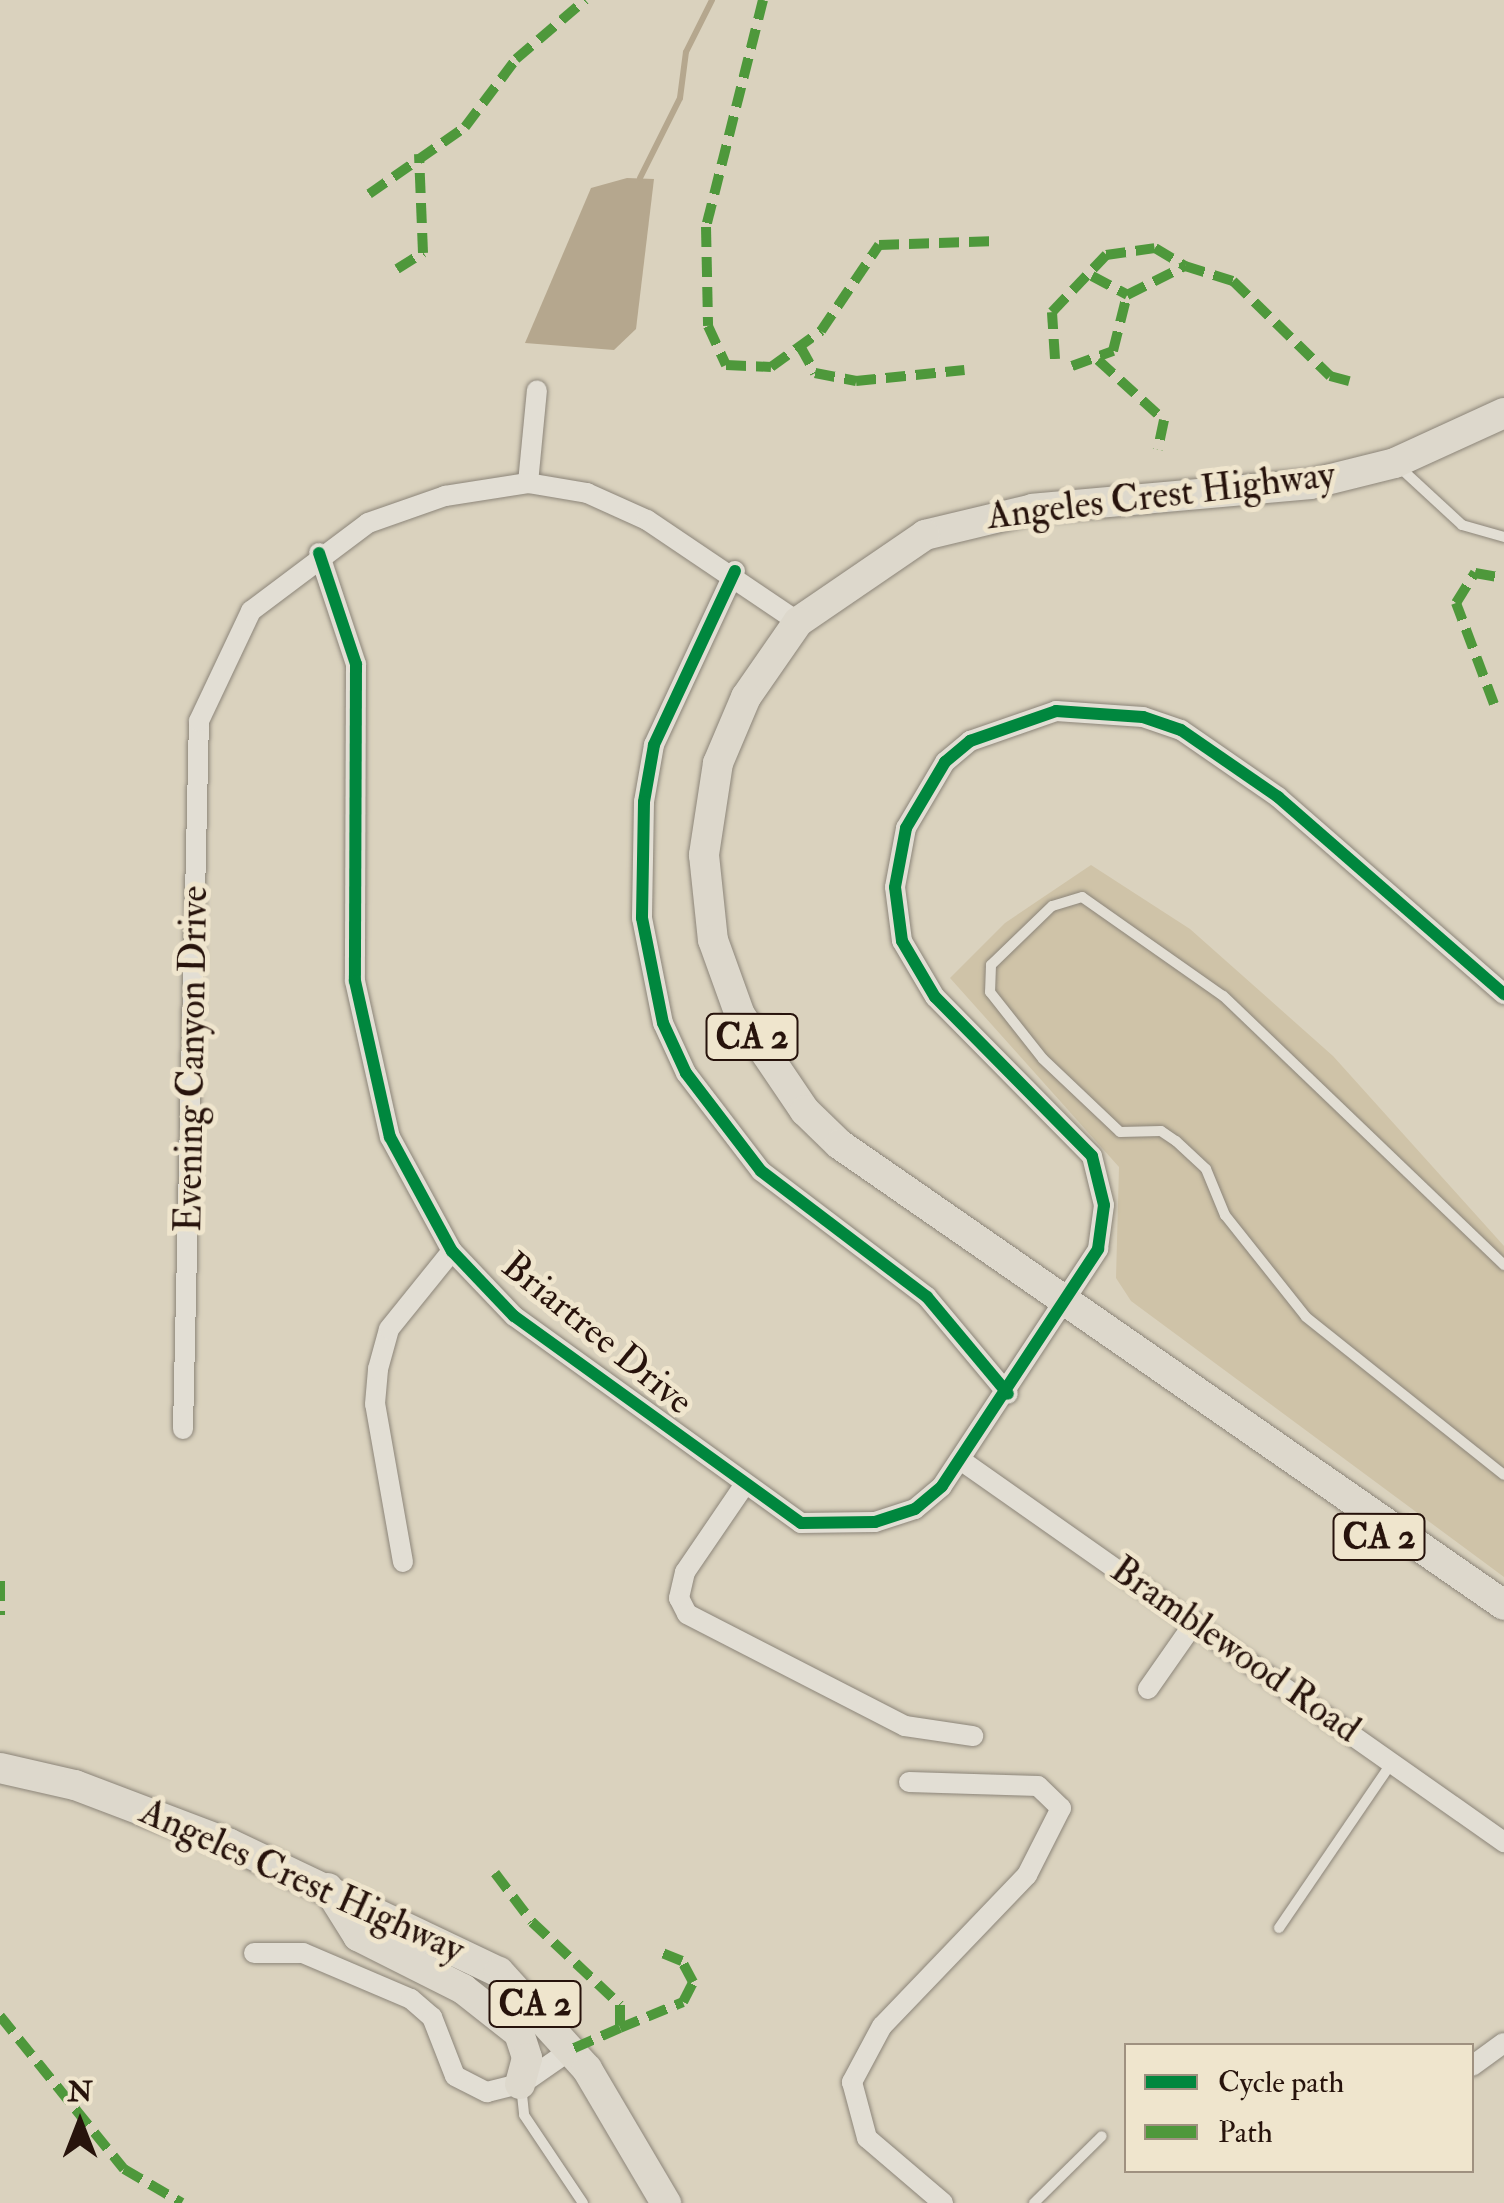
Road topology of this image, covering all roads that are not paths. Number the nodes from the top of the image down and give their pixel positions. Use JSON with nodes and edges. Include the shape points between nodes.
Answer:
{"nodes":[{"id":1,"x":536,"y":390,"type":"dead end"},
{"id":2,"x":1504,"y":413,"type":"edge"},
{"id":3,"x":1395,"y":463,"type":"junction"},
{"id":4,"x":528,"y":483,"type":"junction"},
{"id":5,"x":1504,"y":537,"type":"edge"},
{"id":6,"x":319,"y":553,"type":"junction"},
{"id":7,"x":735,"y":571,"type":"junction"},
{"id":8,"x":798,"y":622,"type":"junction"},
{"id":9,"x":1504,"y":994,"type":"edge"},
{"id":10,"x":452,"y":1251,"type":"junction"},
{"id":11,"x":1504,"y":1265,"type":"edge"},
{"id":12,"x":1064,"y":1303,"type":"junction"},
{"id":13,"x":1008,"y":1394,"type":"junction"},
{"id":14,"x":183,"y":1429,"type":"dead end"},
{"id":15,"x":1262,"y":1440,"type":"junction"},
{"id":16,"x":962,"y":1461,"type":"junction"},
{"id":17,"x":1504,"y":1475,"type":"edge"},
{"id":18,"x":743,"y":1488,"type":"junction"},
{"id":19,"x":403,"y":1562,"type":"dead end"},
{"id":20,"x":1504,"y":1605,"type":"edge"},
{"id":21,"x":1195,"y":1622,"type":"junction"},
{"id":22,"x":1504,"y":1625,"type":"edge"},
{"id":23,"x":1148,"y":1689,"type":"dead end"},
{"id":24,"x":973,"y":1736,"type":"dead end"},
{"id":25,"x":1394,"y":1760,"type":"junction"},
{"id":26,"x":0,"y":1768,"type":"edge"},
{"id":27,"x":909,"y":1782,"type":"dead end"},
{"id":28,"x":1504,"y":1842,"type":"edge"},
{"id":29,"x":328,"y":1888,"type":"junction"},
{"id":30,"x":1279,"y":1928,"type":"dead end"},
{"id":31,"x":254,"y":1952,"type":"dead end"},
{"id":32,"x":1504,"y":2044,"type":"edge"},
{"id":33,"x":572,"y":2049,"type":"junction"},
{"id":34,"x":1474,"y":2065,"type":"edge"},
{"id":35,"x":520,"y":2084,"type":"junction"},
{"id":36,"x":1102,"y":2136,"type":"dead end"},
{"id":37,"x":582,"y":2203,"type":"edge"},
{"id":38,"x":666,"y":2203,"type":"edge"},
{"id":39,"x":943,"y":2203,"type":"edge"},
{"id":40,"x":1034,"y":2203,"type":"edge"}],
"edges":[{"from":1,"to":4,"type":"street"},
{"from":2,"to":3,"type":"main road","name":"Angeles Crest Highway","number":"CA 2"},
{"from":3,"to":5,"type":"lane","via":[[1462,525]]},
{"from":3,"to":8,"type":"main road","name":"Angeles Crest Highway","number":"CA 2","via":[[1249,494],[974,517],[878,562]]},
{"from":4,"to":6,"type":"street","name":"Evening Canyon Drive","via":[[445,496],[368,523]]},
{"from":4,"to":7,"type":"street","name":"Evening Canyon Drive","via":[[587,492]]},
{"from":6,"to":10,"type":"street","name":"Briartree Drive","via":[[356,664],[355,981],[370,1066],[390,1137]]},
{"from":6,"to":14,"type":"street","name":"Evening Canyon Drive","via":[[251,611],[208,691],[200,721]]},
{"from":7,"to":8,"type":"street","name":"Evening Canyon Drive"},
{"from":7,"to":13,"type":"street","via":[[654,744],[644,802],[642,918],[663,1022],[686,1073],[761,1172],[927,1297]]},
{"from":8,"to":12,"type":"main road","name":"Angeles Crest Highway","number":"CA 2","via":[[746,697],[707,812],[706,898],[729,989],[770,1065],[839,1144]]},
{"from":9,"to":12,"type":"street","name":"Briartree Drive","via":[[1278,797],[1181,730],[1143,716],[1056,711],[970,741],[944,762],[906,828],[896,915],[935,997],[1092,1156],[1102,1229]]},
{"from":10,"to":18,"type":"street","name":"Briartree Drive","via":[[514,1316]]},
{"from":10,"to":19,"type":"street","via":[[397,1318],[378,1369],[374,1404]]},
{"from":11,"to":17,"type":"lane","via":[[1223,996],[1082,897],[1052,906],[990,965],[990,992],[1043,1060],[1120,1132],[1160,1131],[1206,1168],[1225,1215],[1306,1317]]},
{"from":12,"to":13,"type":"street","name":"Briartree Drive"},
{"from":12,"to":15,"type":"main road","name":"Angeles Crest Highway","number":"CA 2"},
{"from":13,"to":16,"type":"street","name":"Briartree Drive"},
{"from":15,"to":20,"type":"main road","name":"Angeles Crest Highway","number":"CA 2"},
{"from":15,"to":22,"type":"main road","name":"Angeles Crest Highway","number":"CA 2","via":[[1316,1491]]},
{"from":16,"to":18,"type":"street","name":"Briartree Drive","via":[[914,1509],[858,1524],[801,1523]]},
{"from":16,"to":21,"type":"street","name":"Bramblewood Road"},
{"from":18,"to":24,"type":"street","via":[[685,1572],[679,1598],[687,1614],[905,1726]]},
{"from":21,"to":23,"type":"street"},
{"from":21,"to":25,"type":"street","name":"Bramblewood Road"},
{"from":25,"to":28,"type":"street","name":"Bramblewood Road"},
{"from":25,"to":30,"type":"lane"},
{"from":26,"to":29,"type":"main road","name":"Angeles Crest Highway","number":"CA 2","via":[[40,1776]]},
{"from":27,"to":39,"type":"street","via":[[1050,1789],[1061,1808],[1027,1875],[882,2026],[852,2082],[867,2138]]},
{"from":29,"to":33,"type":"main road","name":"Angeles Crest Highway","number":"CA 2","via":[[499,1972]]},
{"from":29,"to":35,"type":"main road","via":[[358,1936],[463,1989],[518,2032],[527,2058]]},
{"from":31,"to":35,"type":"street","via":[[303,1953],[411,1999],[432,2017],[455,2076],[487,2092]]},
{"from":32,"to":34,"type":"street"},
{"from":33,"to":35,"type":"street"},
{"from":33,"to":38,"type":"main road","name":"Angeles Crest Highway","number":"CA 2"},
{"from":35,"to":37,"type":"lane","via":[[524,2115]]},
{"from":36,"to":40,"type":"lane"}]}
